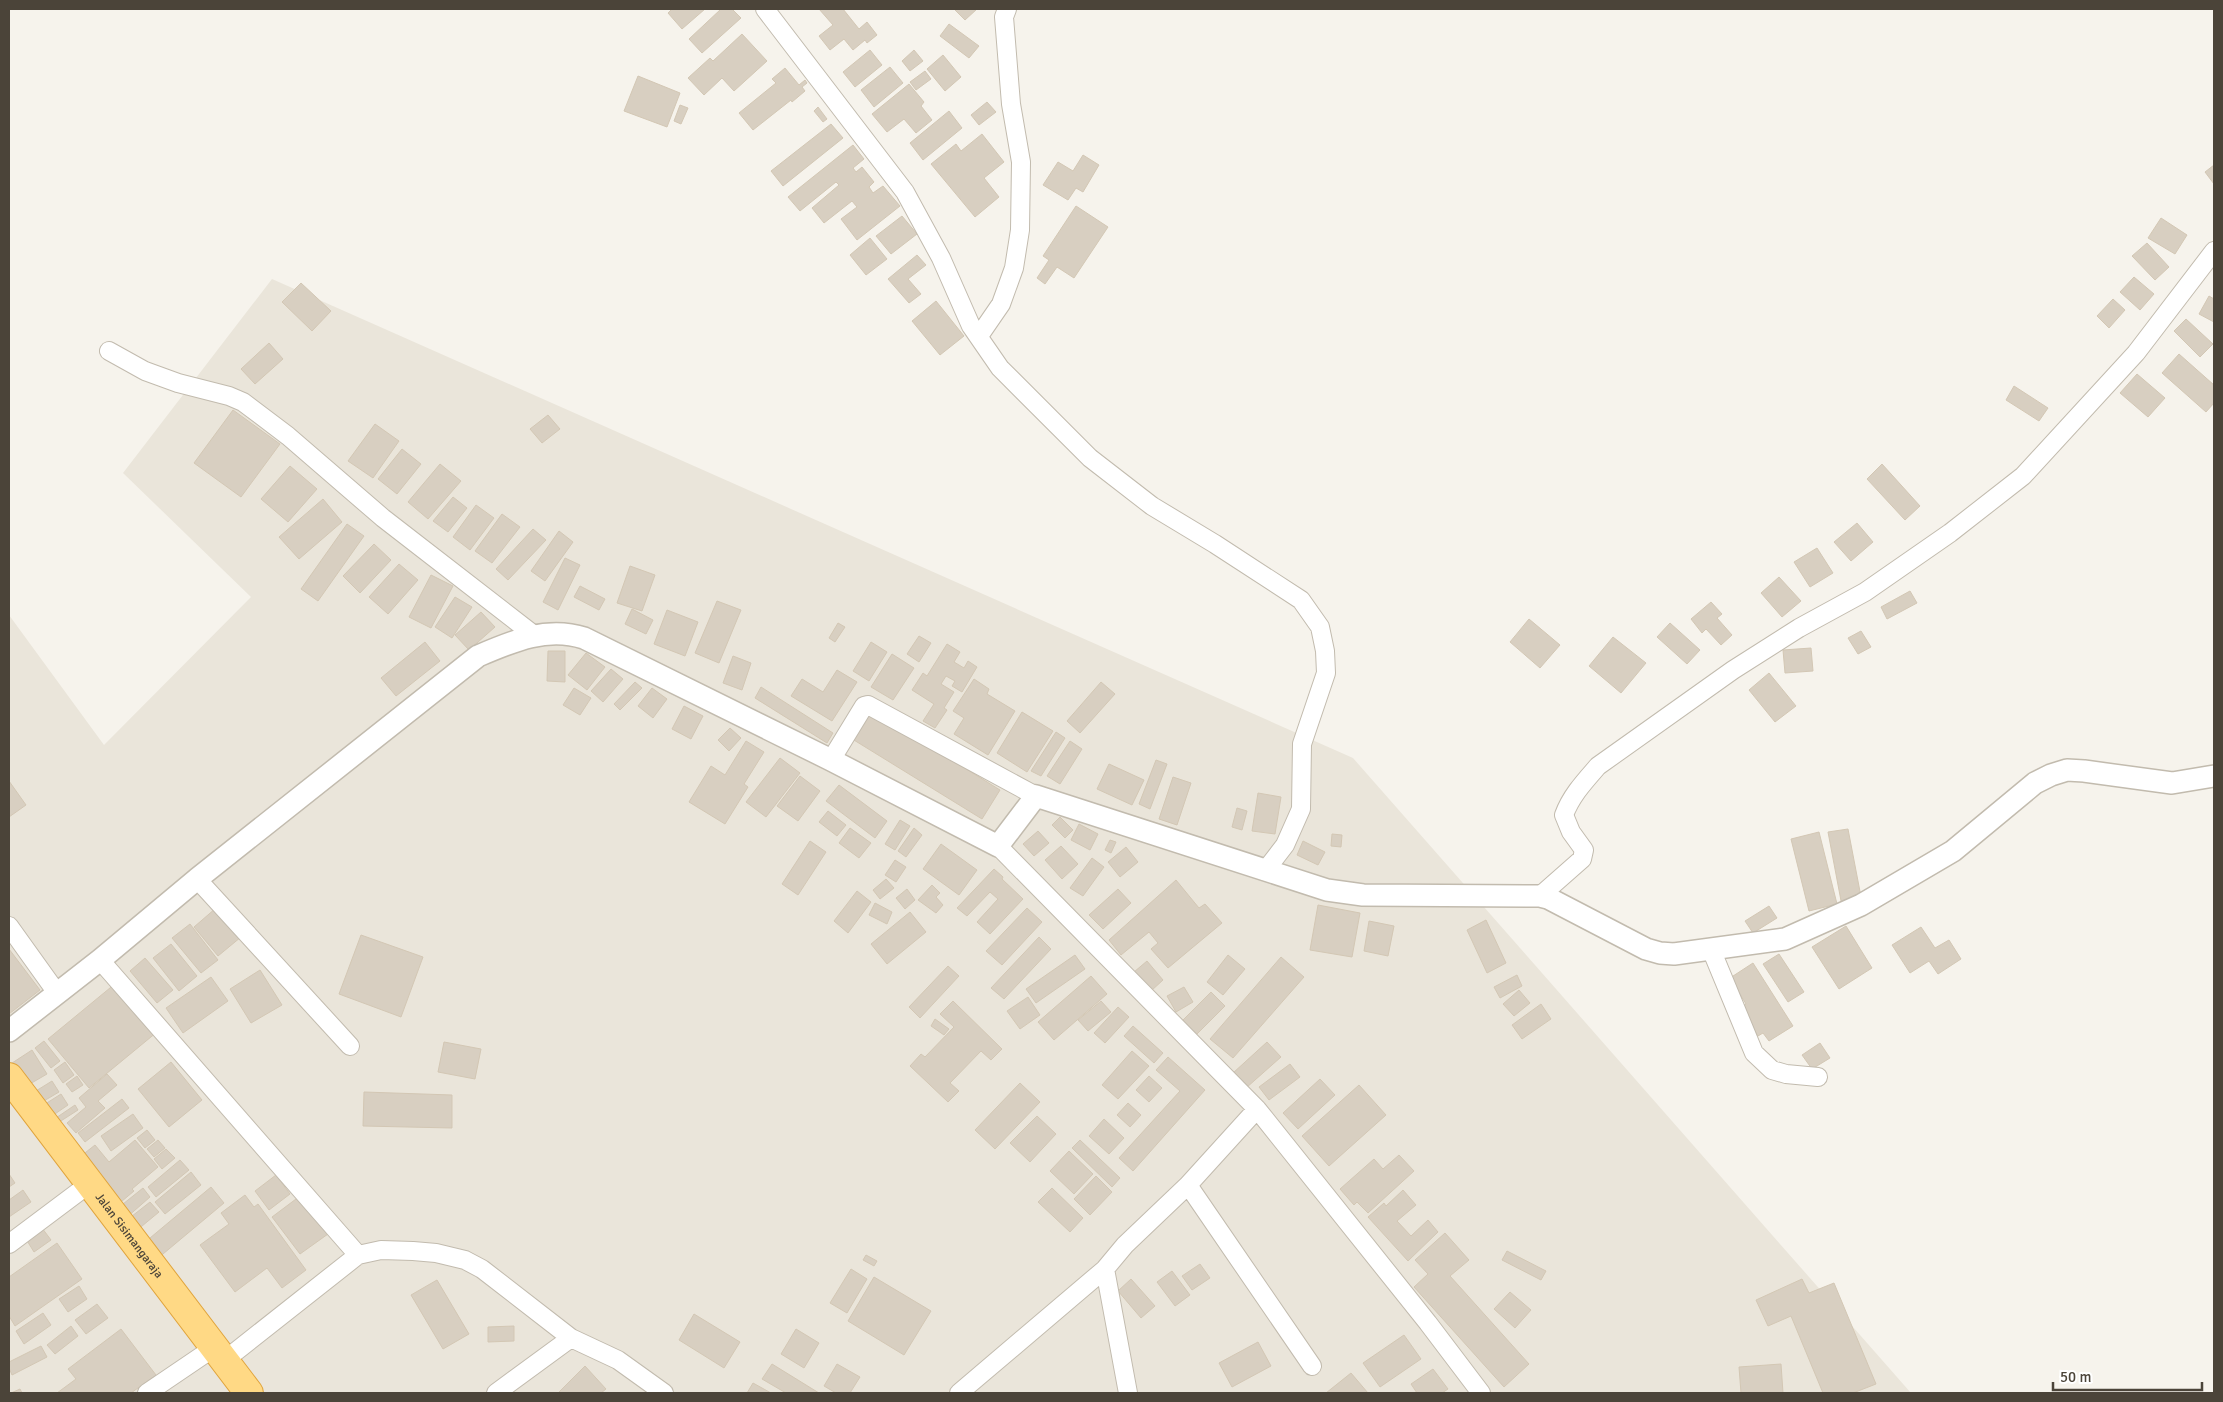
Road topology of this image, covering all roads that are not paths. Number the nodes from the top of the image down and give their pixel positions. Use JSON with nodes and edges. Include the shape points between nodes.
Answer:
{"nodes":[{"id":1,"x":765,"y":9,"type":"edge"},
{"id":2,"x":1007,"y":9,"type":"edge"},
{"id":3,"x":2214,"y":251,"type":"edge"},
{"id":4,"x":978,"y":336,"type":"junction"},
{"id":5,"x":109,"y":351,"type":"dead end"},
{"id":6,"x":534,"y":636,"type":"junction"},
{"id":7,"x":831,"y":760,"type":"junction"},
{"id":8,"x":2214,"y":776,"type":"edge"},
{"id":9,"x":1036,"y":796,"type":"junction"},
{"id":10,"x":998,"y":846,"type":"junction"},
{"id":11,"x":1265,"y":870,"type":"junction"},
{"id":12,"x":197,"y":878,"type":"junction"},
{"id":13,"x":1540,"y":896,"type":"junction"},
{"id":14,"x":9,"y":926,"type":"edge"},
{"id":15,"x":1711,"y":949,"type":"junction"},
{"id":16,"x":100,"y":960,"type":"junction"},
{"id":17,"x":57,"y":993,"type":"junction"},
{"id":18,"x":9,"y":1032,"type":"edge"},
{"id":19,"x":350,"y":1046,"type":"dead end"},
{"id":20,"x":9,"y":1077,"type":"edge"},
{"id":21,"x":1818,"y":1077,"type":"dead end"},
{"id":22,"x":9,"y":1094,"type":"edge"},
{"id":23,"x":1257,"y":1109,"type":"junction"},
{"id":24,"x":1188,"y":1185,"type":"junction"},
{"id":25,"x":81,"y":1190,"type":"junction"},
{"id":26,"x":9,"y":1244,"type":"edge"},
{"id":27,"x":358,"y":1255,"type":"junction"},
{"id":28,"x":1105,"y":1270,"type":"junction"},
{"id":29,"x":571,"y":1338,"type":"junction"},
{"id":30,"x":215,"y":1356,"type":"junction"},
{"id":31,"x":1312,"y":1366,"type":"dead end"},
{"id":32,"x":147,"y":1393,"type":"edge"},
{"id":33,"x":236,"y":1393,"type":"edge"},
{"id":34,"x":249,"y":1393,"type":"edge"},
{"id":35,"x":496,"y":1393,"type":"edge"},
{"id":36,"x":664,"y":1393,"type":"edge"},
{"id":37,"x":959,"y":1393,"type":"edge"},
{"id":38,"x":1128,"y":1393,"type":"edge"},
{"id":39,"x":1481,"y":1393,"type":"edge"}],
"edges":[{"from":1,"to":4,"type":"street","via":[[905,192]]},
{"from":2,"to":4,"type":"street","via":[[1004,17],[1011,104],[1021,162],[1020,230],[1014,268],[1001,304]]},
{"from":3,"to":13,"type":"street","via":[[2136,352],[2024,476],[1865,592],[1799,628],[1734,670],[1598,766],[1572,797],[1564,815],[1570,832],[1584,850],[1582,859]]},
{"from":4,"to":11,"type":"street","via":[[1000,368],[1090,458],[1152,506],[1301,600],[1320,627],[1326,673],[1302,744],[1301,809],[1285,846]]},
{"from":5,"to":6,"type":"street","via":[[145,371],[243,402]]},
{"from":6,"to":7,"type":"street","via":[[552,632],[584,638]]},
{"from":6,"to":12,"type":"street","via":[[478,656]]},
{"from":7,"to":9,"type":"street","via":[[868,704]]},
{"from":7,"to":10,"type":"street"},
{"from":8,"to":15,"type":"street","via":[[2172,783],[2084,771],[2067,770],[2051,775],[2035,784],[1953,850],[1861,905],[1785,939]]},
{"from":9,"to":10,"type":"street"},
{"from":9,"to":11,"type":"street"},
{"from":10,"to":23,"type":"street"},
{"from":11,"to":13,"type":"street","via":[[1327,890],[1362,895]]},
{"from":12,"to":16,"type":"street"},
{"from":12,"to":19,"type":"street"},
{"from":13,"to":15,"type":"street","via":[[1646,949],[1674,954]]},
{"from":14,"to":17,"type":"street"},
{"from":15,"to":21,"type":"street","via":[[1758,1058],[1772,1070]]},
{"from":16,"to":17,"type":"street"},
{"from":16,"to":27,"type":"street"},
{"from":17,"to":18,"type":"street"},
{"from":20,"to":30,"type":"highway","name":"Jalan Sisimangaraja"},
{"from":22,"to":25,"type":"highway","name":"Jalan Sisimangaraja"},
{"from":23,"to":24,"type":"street"},
{"from":23,"to":39,"type":"street"},
{"from":24,"to":28,"type":"street","via":[[1125,1245]]},
{"from":24,"to":31,"type":"street"},
{"from":25,"to":26,"type":"street"},
{"from":25,"to":30,"type":"highway","name":"Jalan Sisimangaraja"},
{"from":27,"to":29,"type":"street","via":[[381,1250],[405,1251],[465,1260],[482,1269]]},
{"from":27,"to":30,"type":"street"},
{"from":28,"to":37,"type":"street"},
{"from":28,"to":38,"type":"street"},
{"from":29,"to":35,"type":"street"},
{"from":29,"to":36,"type":"street","via":[[618,1360]]},
{"from":30,"to":32,"type":"street"},
{"from":30,"to":33,"type":"highway","name":"Jalan Sisimangaraja"},
{"from":30,"to":34,"type":"highway","name":"Jalan Sisimangaraja"}]}
